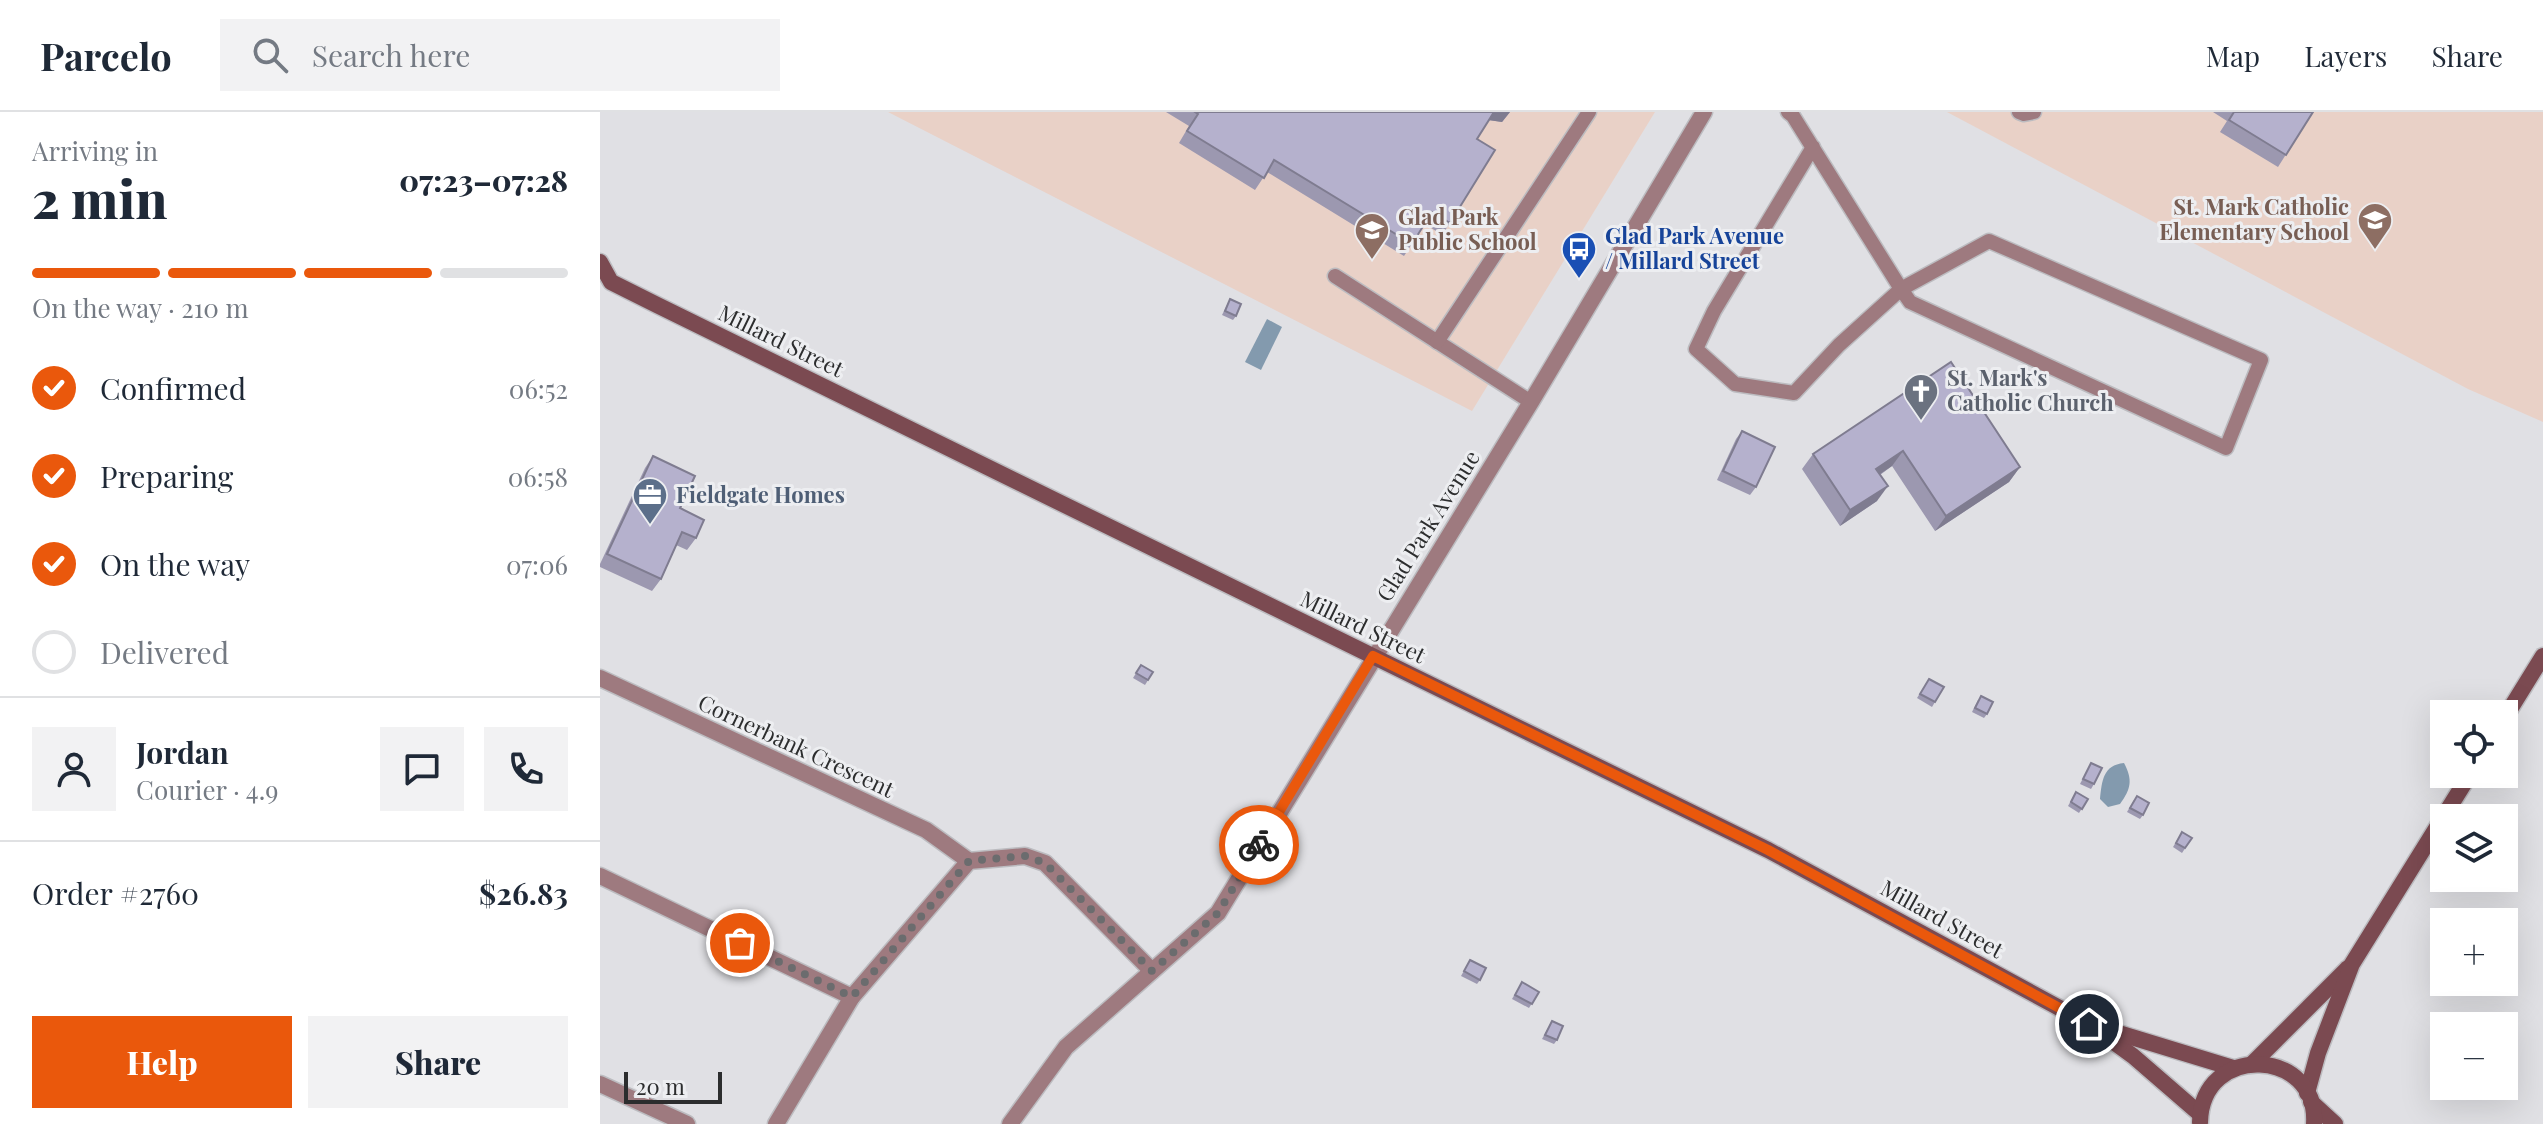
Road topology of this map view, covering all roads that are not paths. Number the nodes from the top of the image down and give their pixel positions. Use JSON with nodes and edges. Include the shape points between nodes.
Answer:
{"nodes":[{"id":1,"x":1589,"y":112,"type":"edge"},
{"id":2,"x":1704,"y":112,"type":"edge"},
{"id":3,"x":1788,"y":112,"type":"edge"},
{"id":4,"x":2019,"y":112,"type":"edge"},
{"id":5,"x":2034,"y":112,"type":"edge"},
{"id":6,"x":1813,"y":147,"type":"junction"},
{"id":7,"x":600,"y":262,"type":"edge"},
{"id":8,"x":1335,"y":276,"type":"dead end"},
{"id":9,"x":605,"y":283,"type":"edge"},
{"id":10,"x":1901,"y":289,"type":"junction"},
{"id":11,"x":1437,"y":342,"type":"junction"},
{"id":12,"x":1531,"y":402,"type":"junction"},
{"id":13,"x":1373,"y":656,"type":"junction"},
{"id":14,"x":2543,"y":656,"type":"edge"},
{"id":15,"x":600,"y":678,"type":"edge"},
{"id":16,"x":2516,"y":700,"type":"edge"},
{"id":17,"x":2461,"y":788,"type":"edge"},
{"id":18,"x":969,"y":861,"type":"junction"},
{"id":19,"x":600,"y":876,"type":"edge"},
{"id":20,"x":2352,"y":964,"type":"junction"},
{"id":21,"x":1152,"y":971,"type":"junction"},
{"id":22,"x":852,"y":997,"type":"junction"},
{"id":23,"x":2089,"y":1024,"type":"junction"},
{"id":24,"x":2253,"y":1063,"type":"junction"},
{"id":25,"x":2233,"y":1068,"type":"junction"},
{"id":26,"x":600,"y":1084,"type":"edge"},
{"id":27,"x":2309,"y":1097,"type":"junction"},
{"id":28,"x":2200,"y":1119,"type":"edge"},
{"id":29,"x":687,"y":1124,"type":"edge"},
{"id":30,"x":776,"y":1124,"type":"edge"},
{"id":31,"x":1010,"y":1124,"type":"edge"},
{"id":32,"x":2314,"y":1124,"type":"edge"},
{"id":33,"x":2335,"y":1124,"type":"edge"}],
"edges":[{"from":1,"to":11,"type":"lane"},
{"from":2,"to":12,"type":"street","name":"Glad Park Avenue"},
{"from":3,"to":6,"type":"lane"},
{"from":4,"to":5,"type":"lane"},
{"from":6,"to":10,"type":"lane"},
{"from":6,"to":10,"type":"lane","via":[[1696,349],[1735,384],[1794,393]]},
{"from":7,"to":9,"type":"street","name":"Millard Street"},
{"from":8,"to":11,"type":"lane"},
{"from":9,"to":13,"type":"street","name":"Millard Street"},
{"from":10,"to":10,"type":"lane","via":[[1989,241],[2261,360],[2226,448],[1910,302]]},
{"from":11,"to":12,"type":"lane"},
{"from":12,"to":13,"type":"street","name":"Glad Park Avenue"},
{"from":13,"to":21,"type":"street","name":"Glad Park Avenue","via":[[1218,913]]},
{"from":13,"to":23,"type":"street","name":"Millard Street","via":[[1768,850]]},
{"from":14,"to":16,"type":"street"},
{"from":15,"to":18,"type":"street","name":"Cornerbank Crescent","via":[[926,830]]},
{"from":17,"to":20,"type":"street"},
{"from":18,"to":21,"type":"street","via":[[1025,856],[1045,863]]},
{"from":18,"to":22,"type":"street"},
{"from":19,"to":22,"type":"street"},
{"from":20,"to":24,"type":"street"},
{"from":20,"to":27,"type":"street","via":[[2318,1053]]},
{"from":21,"to":31,"type":"street","name":"Glad Park Avenue","via":[[1066,1047]]},
{"from":22,"to":30,"type":"street"},
{"from":23,"to":25,"type":"street","name":"Millard Street"},
{"from":23,"to":28,"type":"street","name":"Millard Street","via":[[2133,1056]]},
{"from":24,"to":25,"type":"street"},
{"from":24,"to":27,"type":"street","via":[[2285,1070]]},
{"from":25,"to":28,"type":"street","via":[[2205,1095]]},
{"from":26,"to":29,"type":"street"},
{"from":27,"to":32,"type":"street"},
{"from":27,"to":33,"type":"street"}]}
